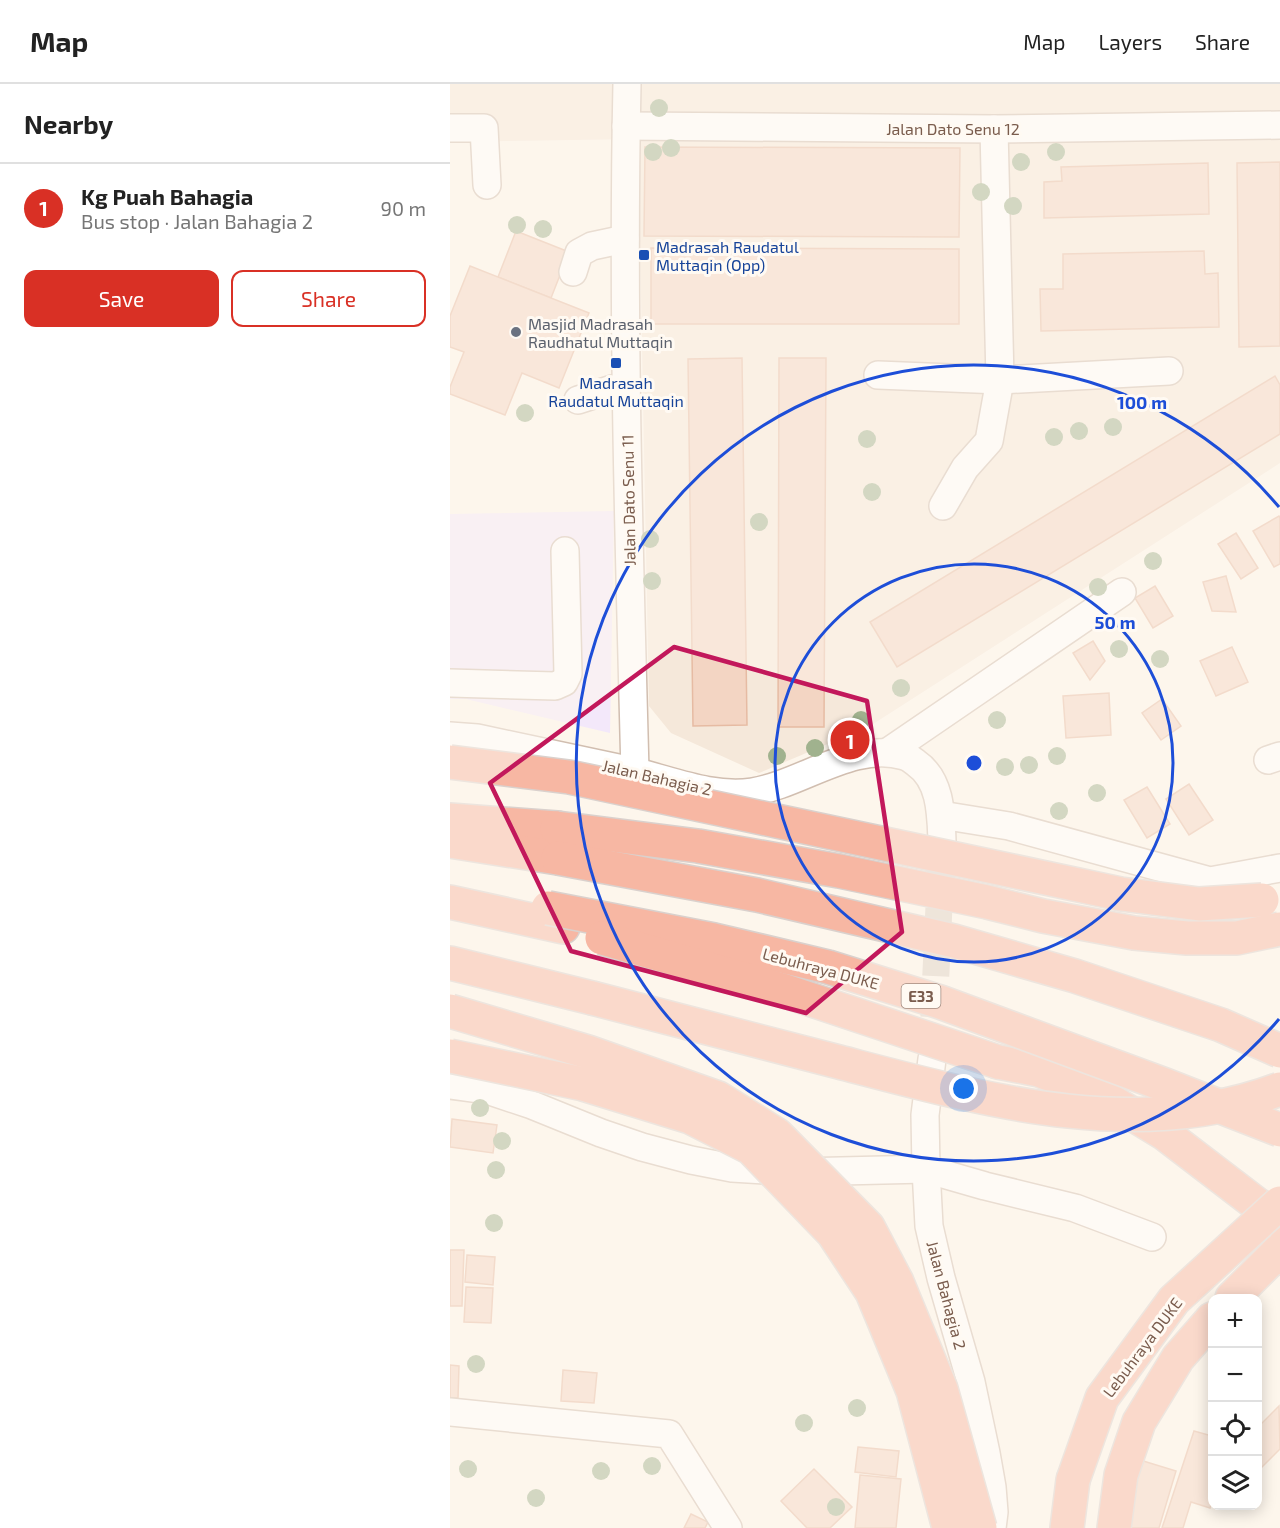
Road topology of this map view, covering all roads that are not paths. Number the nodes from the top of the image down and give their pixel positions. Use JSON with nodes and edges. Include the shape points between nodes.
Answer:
{"nodes":[{"id":1,"x":627,"y":84,"type":"edge"},
{"id":2,"x":1280,"y":125,"type":"edge"},
{"id":3,"x":626,"y":126,"type":"junction"},
{"id":4,"x":450,"y":128,"type":"edge"},
{"id":5,"x":994,"y":129,"type":"junction"},
{"id":6,"x":486,"y":185,"type":"dead end"},
{"id":7,"x":625,"y":239,"type":"junction"},
{"id":8,"x":573,"y":272,"type":"dead end"},
{"id":9,"x":1169,"y":371,"type":"dead end"},
{"id":10,"x":878,"y":375,"type":"dead end"},
{"id":11,"x":1000,"y":380,"type":"junction"},
{"id":12,"x":626,"y":390,"type":"junction"},
{"id":13,"x":578,"y":400,"type":"dead end"},
{"id":14,"x":943,"y":506,"type":"dead end"},
{"id":15,"x":565,"y":551,"type":"dead end"},
{"id":16,"x":1122,"y":592,"type":"dead end"},
{"id":17,"x":450,"y":683,"type":"edge"},
{"id":18,"x":450,"y":736,"type":"edge"},
{"id":19,"x":888,"y":752,"type":"junction"},
{"id":20,"x":450,"y":762,"type":"edge"},
{"id":21,"x":635,"y":772,"type":"junction"},
{"id":22,"x":450,"y":820,"type":"edge"},
{"id":23,"x":450,"y":841,"type":"edge"},
{"id":24,"x":557,"y":843,"type":"junction"},
{"id":25,"x":1280,"y":868,"type":"edge"},
{"id":26,"x":450,"y":890,"type":"edge"},
{"id":27,"x":1271,"y":898,"type":"edge"},
{"id":28,"x":450,"y":902,"type":"edge"},
{"id":29,"x":556,"y":918,"type":"junction"},
{"id":30,"x":1280,"y":930,"type":"edge"},
{"id":31,"x":450,"y":963,"type":"edge"},
{"id":32,"x":450,"y":1011,"type":"edge"},
{"id":33,"x":1280,"y":1051,"type":"edge"},
{"id":34,"x":450,"y":1056,"type":"edge"},
{"id":35,"x":932,"y":1059,"type":"tunnel mouth"},
{"id":36,"x":450,"y":1085,"type":"edge"},
{"id":37,"x":1280,"y":1089,"type":"edge"},
{"id":38,"x":1280,"y":1130,"type":"edge"},
{"id":39,"x":926,"y":1169,"type":"junction"},
{"id":40,"x":1280,"y":1203,"type":"edge"},
{"id":41,"x":1280,"y":1222,"type":"edge"},
{"id":42,"x":1152,"y":1237,"type":"dead end"},
{"id":43,"x":1280,"y":1250,"type":"edge"},
{"id":44,"x":1237,"y":1294,"type":"edge"},
{"id":45,"x":1208,"y":1324,"type":"edge"},
{"id":46,"x":450,"y":1412,"type":"edge"},
{"id":47,"x":728,"y":1528,"type":"edge"},
{"id":48,"x":950,"y":1528,"type":"edge"},
{"id":49,"x":980,"y":1528,"type":"edge"},
{"id":50,"x":992,"y":1528,"type":"edge"},
{"id":51,"x":1067,"y":1528,"type":"edge"},
{"id":52,"x":1114,"y":1528,"type":"edge"}],
"edges":[{"from":1,"to":3,"type":"street","name":"Jalan Dato Senu 11"},
{"from":2,"to":5,"type":"street","name":"Jalan Dato Senu 12"},
{"from":3,"to":5,"type":"street","name":"Jalan Dato Senu 12"},
{"from":3,"to":7,"type":"street","name":"Jalan Dato Senu 11"},
{"from":4,"to":6,"type":"street","via":[[484,128]]},
{"from":5,"to":11,"type":"street"},
{"from":7,"to":8,"type":"street","via":[[579,253]]},
{"from":7,"to":12,"type":"street","name":"Jalan Dato Senu 11"},
{"from":9,"to":11,"type":"street"},
{"from":10,"to":11,"type":"street"},
{"from":11,"to":14,"type":"street","via":[[989,441],[965,468]]},
{"from":12,"to":13,"type":"street","via":[[612,389]]},
{"from":12,"to":21,"type":"street","name":"Jalan Dato Senu 11"},
{"from":15,"to":17,"type":"street","via":[[568,674],[564,682],[555,686]]},
{"from":16,"to":19,"type":"street"},
{"from":18,"to":21,"type":"street","name":"Jalan Bahagia 2","via":[[477,738]]},
{"from":19,"to":21,"type":"street","name":"Jalan Bahagia 2","via":[[852,757],[752,792],[709,791]]},
{"from":19,"to":25,"type":"street","name":"Jalan Bahagia 2","via":[[906,756],[923,768],[935,786],[942,828],[1009,826],[1210,881]]},
{"from":20,"to":27,"type":"highway","bridge":true,"via":[[569,777],[1121,894],[1199,904]]},
{"from":22,"to":24,"type":"highway"},
{"from":23,"to":24,"type":"highway"},
{"from":24,"to":30,"type":"highway","bridge":true,"via":[[698,846],[839,871],[1134,933],[1237,938]]},
{"from":24,"to":33,"type":"highway","bridge":true,"via":[[954,941],[1075,976],[1221,1026]]},
{"from":26,"to":29,"type":"highway","name":"Lebuhraya DUKE","number":"E33"},
{"from":28,"to":29,"type":"highway"},
{"from":29,"to":38,"type":"highway","name":"Lebuhraya DUKE","number":"E33","bridge":true,"via":[[714,940],[828,967],[940,1002]]},
{"from":29,"to":41,"type":"highway","bridge":true,"via":[[998,1062],[1039,1070],[1106,1098],[1165,1134]]},
{"from":31,"to":37,"type":"highway","bridge":true,"via":[[992,1100],[1080,1112],[1162,1114],[1235,1104]]},
{"from":32,"to":49,"type":"highway","bridge":true,"via":[[588,1052],[718,1098],[777,1136],[868,1227],[897,1282],[941,1389]]},
{"from":34,"to":48,"type":"highway","bridge":true,"via":[[583,1084],[680,1113],[751,1148],[833,1233],[872,1292],[913,1390]]},
{"from":35,"to":39,"type":"street","name":"Jalan Bahagia 2","via":[[925,1115]]},
{"from":36,"to":39,"type":"street","via":[[486,1090],[642,1147],[732,1168],[798,1172]]},
{"from":39,"to":42,"type":"street","via":[[1075,1208]]},
{"from":39,"to":50,"type":"street","name":"Jalan Bahagia 2","via":[[929,1227],[971,1382],[992,1487]]},
{"from":40,"to":51,"type":"highway","name":"Lebuhraya DUKE","bridge":true,"via":[[1174,1300],[1102,1398],[1073,1480]]},
{"from":43,"to":44,"type":"highway"},
{"from":45,"to":52,"type":"highway","via":[[1178,1358],[1139,1422],[1121,1474]]},
{"from":46,"to":47,"type":"street","via":[[669,1434]]}]}
